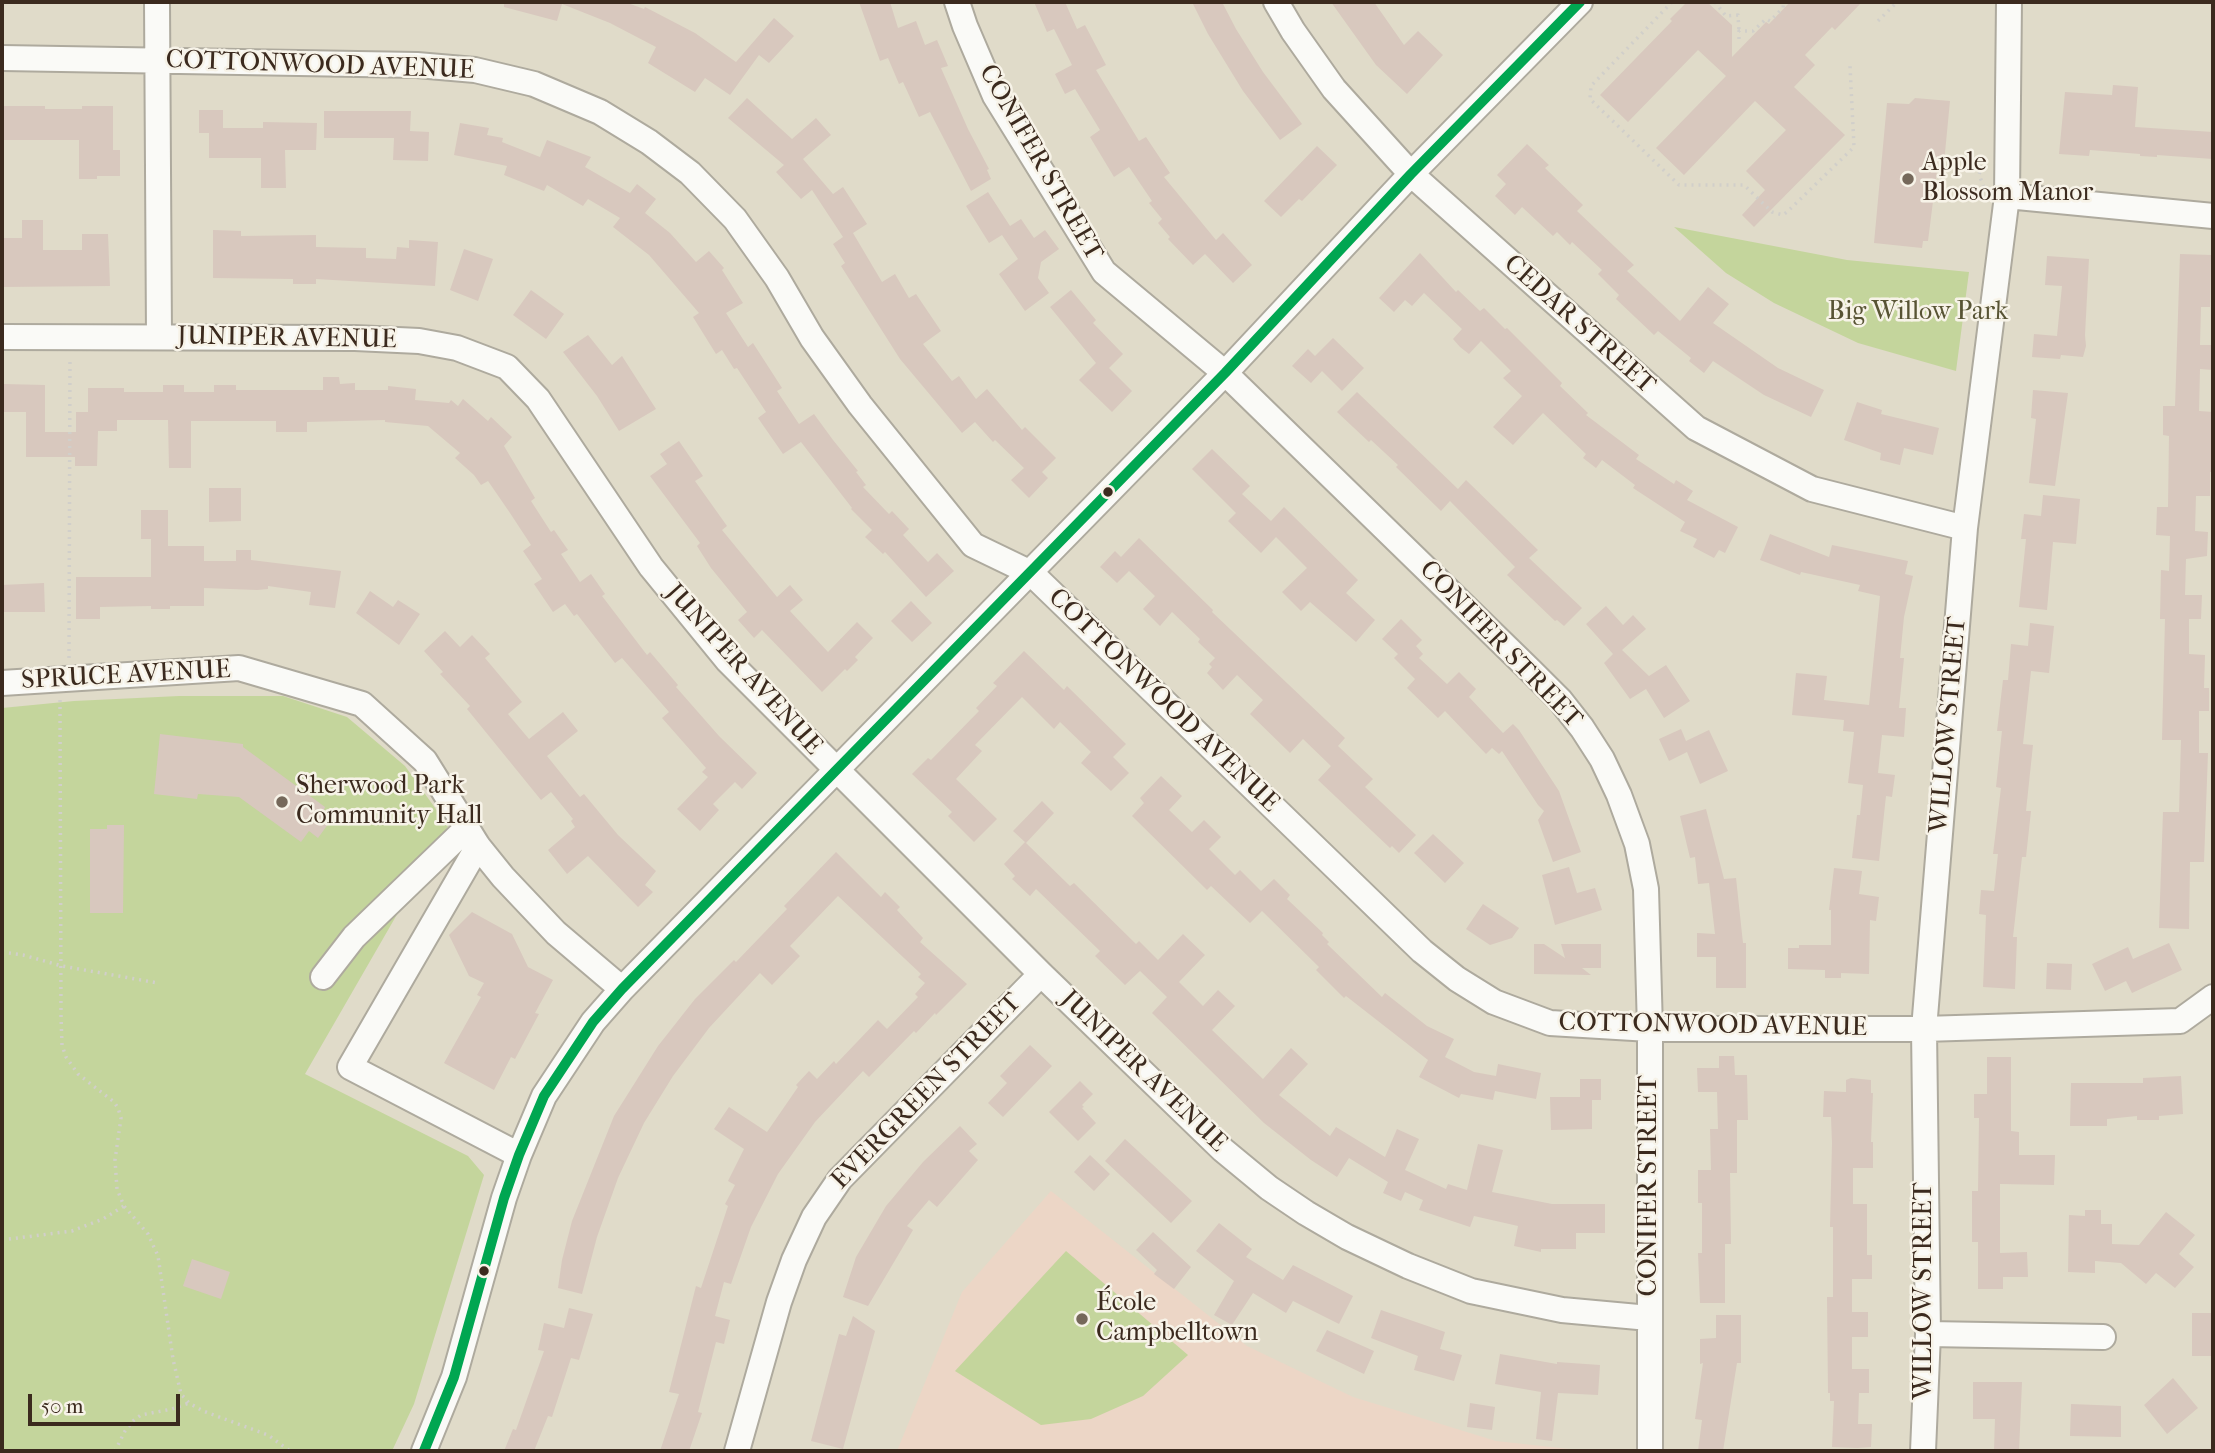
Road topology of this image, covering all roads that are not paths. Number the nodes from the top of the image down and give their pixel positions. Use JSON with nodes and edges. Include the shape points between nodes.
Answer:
{"nodes":[{"id":1,"x":157,"y":2,"type":"edge"},
{"id":2,"x":957,"y":2,"type":"edge"},
{"id":3,"x":1276,"y":2,"type":"edge"},
{"id":4,"x":1580,"y":2,"type":"edge"},
{"id":5,"x":2009,"y":2,"type":"edge"},
{"id":6,"x":2,"y":58,"type":"edge"},
{"id":7,"x":157,"y":60,"type":"junction"},
{"id":8,"x":1411,"y":174,"type":"junction"},
{"id":9,"x":1997,"y":197,"type":"junction"},
{"id":10,"x":2213,"y":216,"type":"edge"},
{"id":11,"x":2,"y":337,"type":"edge"},
{"id":12,"x":159,"y":337,"type":"junction"},
{"id":13,"x":1225,"y":373,"type":"junction"},
{"id":14,"x":1965,"y":528,"type":"junction"},
{"id":15,"x":1031,"y":573,"type":"junction"},
{"id":16,"x":2,"y":683,"type":"edge"},
{"id":17,"x":836,"y":771,"type":"junction"},
{"id":18,"x":472,"y":837,"type":"junction"},
{"id":19,"x":1041,"y":974,"type":"junction"},
{"id":20,"x":323,"y":977,"type":"dead end"},
{"id":21,"x":622,"y":989,"type":"junction"},
{"id":22,"x":2213,"y":998,"type":"edge"},
{"id":23,"x":1650,"y":1029,"type":"junction"},
{"id":24,"x":1924,"y":1029,"type":"junction"},
{"id":25,"x":519,"y":1155,"type":"junction"},
{"id":26,"x":1649,"y":1318,"type":"junction"},
{"id":27,"x":1928,"y":1334,"type":"junction"},
{"id":28,"x":2103,"y":1337,"type":"dead end"},
{"id":29,"x":424,"y":1451,"type":"edge"},
{"id":30,"x":737,"y":1451,"type":"edge"},
{"id":31,"x":1650,"y":1451,"type":"edge"},
{"id":32,"x":1923,"y":1451,"type":"edge"}],
"edges":[{"from":1,"to":7,"type":"street"},
{"from":2,"to":13,"type":"street","name":"CONIFER STREET","via":[[995,96],[1104,272]]},
{"from":3,"to":8,"type":"street","name":"CEDAR STREET","via":[[1334,89]]},
{"from":4,"to":8,"type":"street"},
{"from":5,"to":9,"type":"street","name":"WILLOW STREET"},
{"from":6,"to":7,"type":"street","name":"COTTONWOOD AVENUE"},
{"from":7,"to":12,"type":"street"},
{"from":7,"to":15,"type":"street","name":"COTTONWOOD AVENUE","via":[[475,70],[534,83],[600,112],[690,173],[735,219],[860,405],[972,545]]},
{"from":8,"to":13,"type":"street"},
{"from":8,"to":14,"type":"street","name":"CEDAR STREET","via":[[1696,428],[1812,489]]},
{"from":9,"to":10,"type":"street"},
{"from":9,"to":14,"type":"street","name":"WILLOW STREET"},
{"from":11,"to":12,"type":"street","name":"JUNIPER AVENUE"},
{"from":12,"to":17,"type":"street","name":"JUNIPER AVENUE","via":[[419,341],[457,348],[507,367],[538,399],[651,567],[726,660]]},
{"from":13,"to":15,"type":"street"},
{"from":13,"to":23,"type":"street","name":"CONIFER STREET","via":[[1560,700],[1602,758],[1637,844],[1646,889]]},
{"from":14,"to":24,"type":"street","name":"WILLOW STREET"},
{"from":15,"to":17,"type":"street"},
{"from":15,"to":23,"type":"street","name":"COTTONWOOD AVENUE","via":[[1412,942],[1457,979],[1494,1002],[1550,1023]]},
{"from":16,"to":18,"type":"street","name":"SPRUCE AVENUE","via":[[239,668],[362,704],[425,761]]},
{"from":17,"to":19,"type":"street","name":"JUNIPER AVENUE"},
{"from":17,"to":21,"type":"street"},
{"from":18,"to":20,"type":"street","via":[[354,937]]},
{"from":18,"to":21,"type":"street","name":"SPRUCE AVENUE","via":[[556,933]]},
{"from":18,"to":25,"type":"street","via":[[349,1067]]},
{"from":19,"to":26,"type":"street","name":"JUNIPER AVENUE","via":[[1223,1150],[1287,1200],[1347,1237],[1471,1291],[1563,1310]]},
{"from":19,"to":30,"type":"street","name":"EVERGREEN STREET","via":[[840,1179],[814,1217],[779,1302]]},
{"from":21,"to":25,"type":"street","via":[[557,1075]]},
{"from":22,"to":24,"type":"street","name":"COTTONWOOD AVENUE","via":[[2180,1021]]},
{"from":23,"to":24,"type":"street","name":"COTTONWOOD AVENUE"},
{"from":23,"to":26,"type":"street","name":"CONIFER STREET"},
{"from":24,"to":27,"type":"street","name":"WILLOW STREET"},
{"from":25,"to":29,"type":"street","via":[[454,1377]]},
{"from":26,"to":31,"type":"street","name":"CONIFER STREET"},
{"from":27,"to":28,"type":"street"},
{"from":27,"to":32,"type":"street","name":"WILLOW STREET"}]}
